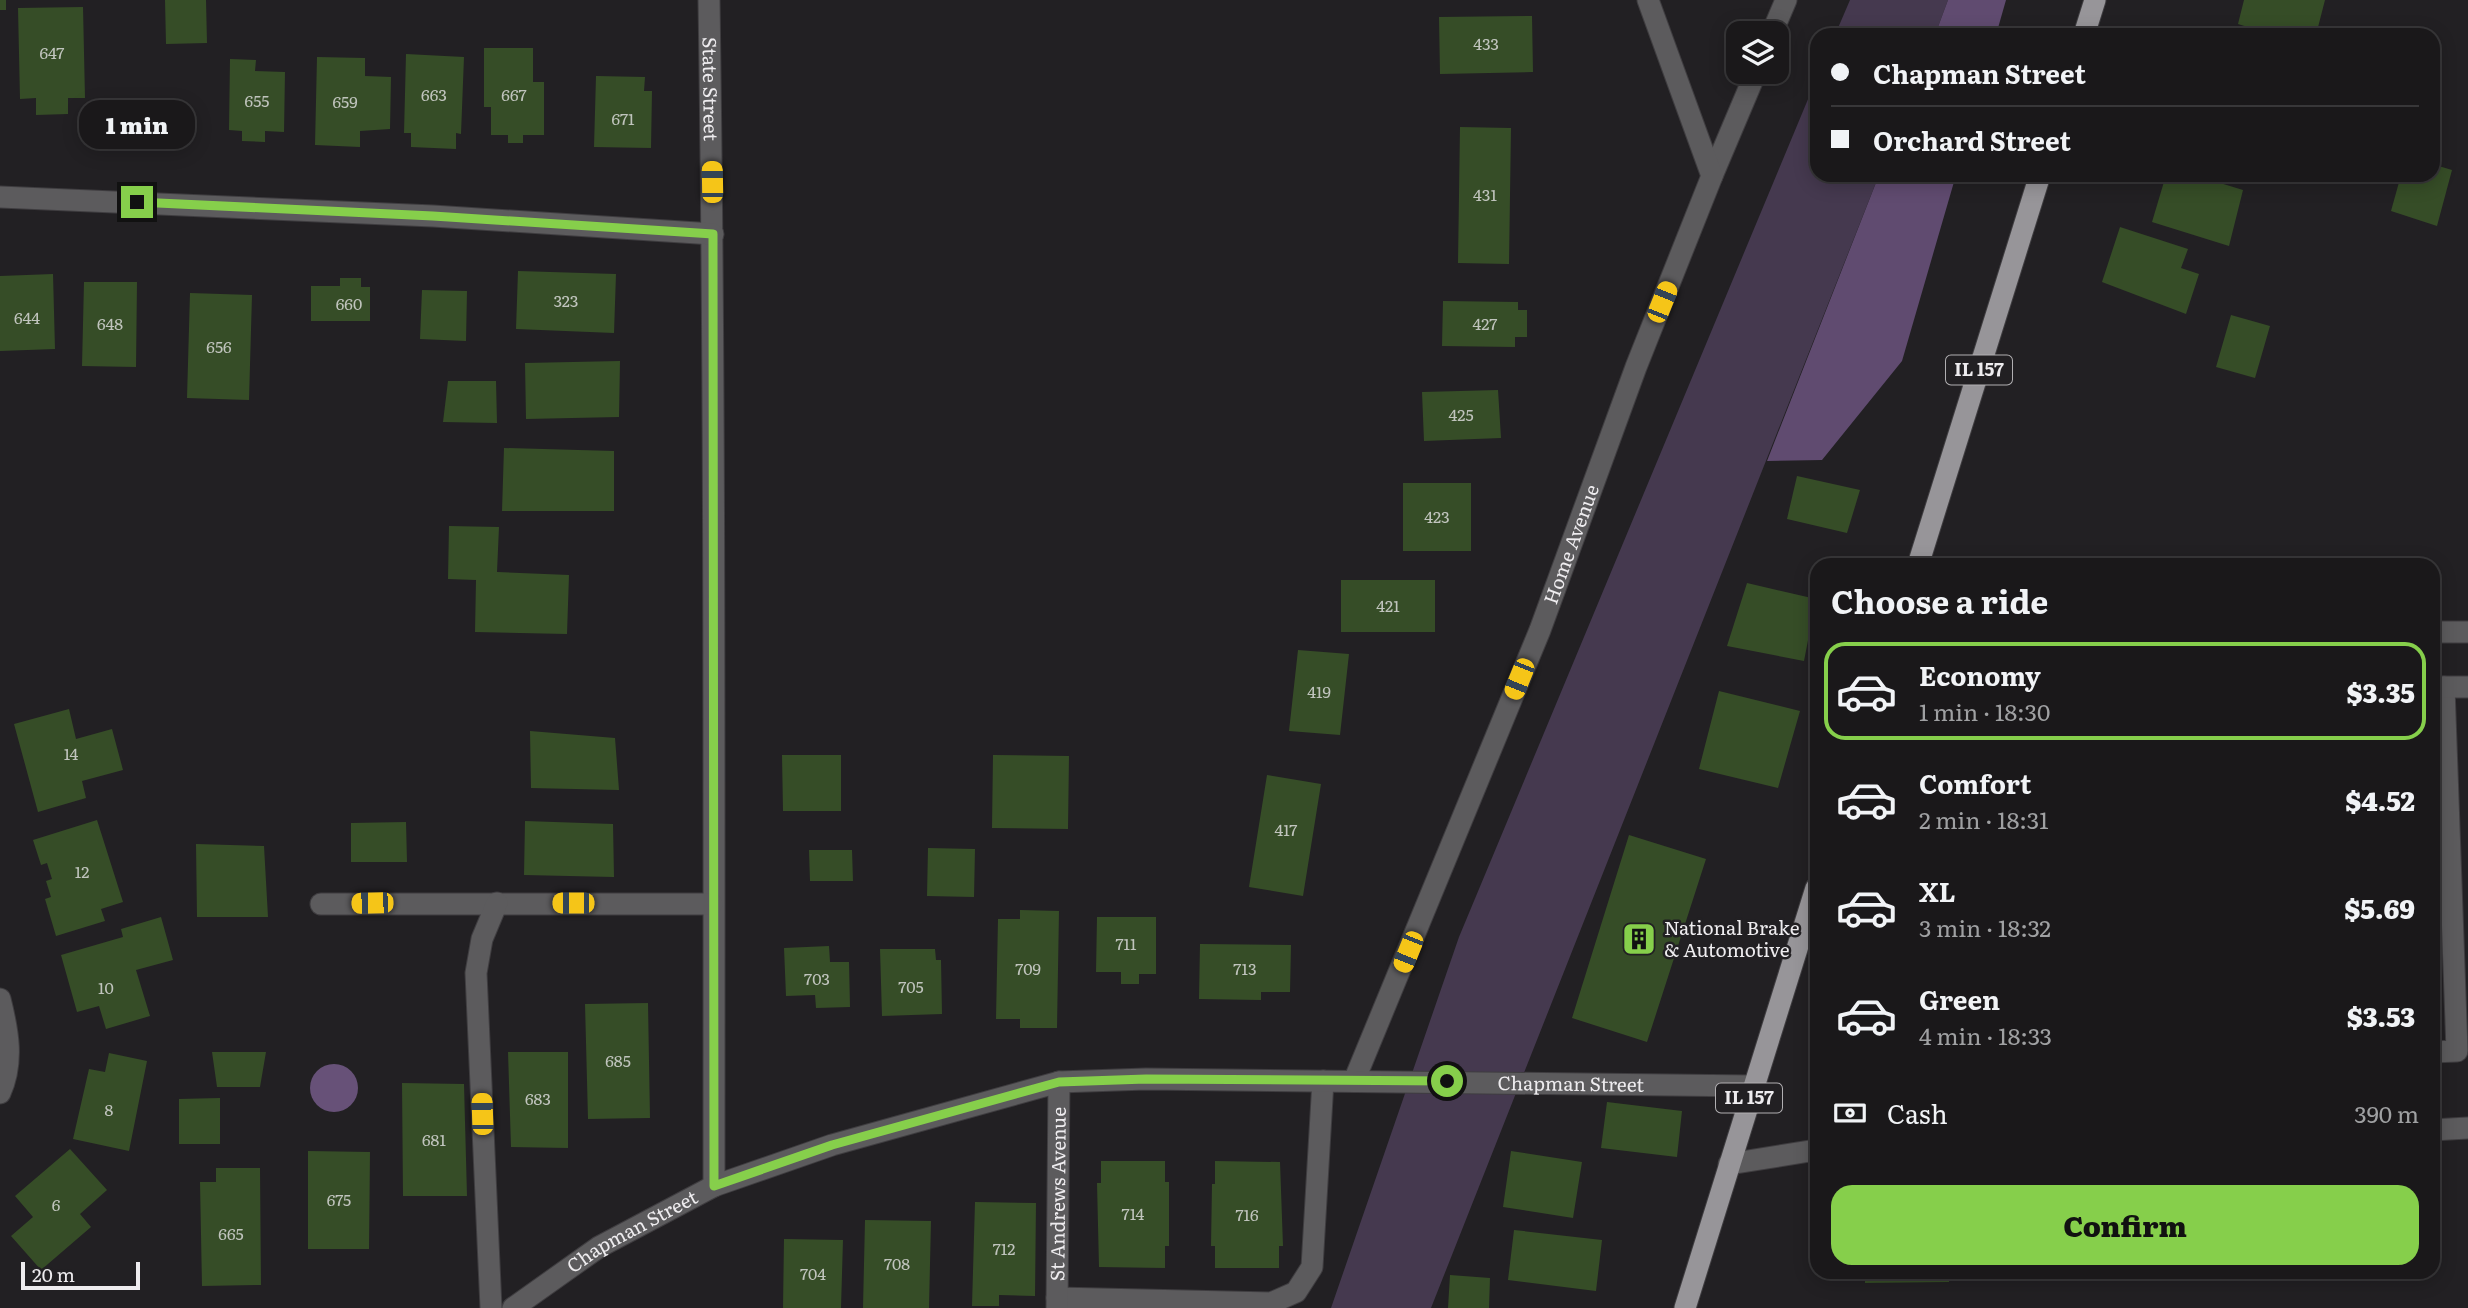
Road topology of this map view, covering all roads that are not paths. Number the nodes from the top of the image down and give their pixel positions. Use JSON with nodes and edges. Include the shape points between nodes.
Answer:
{"nodes":[{"id":1,"x":709,"y":0,"type":"edge"},
{"id":2,"x":1648,"y":0,"type":"edge"},
{"id":3,"x":1786,"y":0,"type":"edge"},
{"id":4,"x":2095,"y":0,"type":"edge"},
{"id":5,"x":1777,"y":21,"type":"edge"},
{"id":6,"x":2086,"y":28,"type":"edge"},
{"id":7,"x":1751,"y":84,"type":"edge"},
{"id":8,"x":1712,"y":176,"type":"junction"},
{"id":9,"x":2038,"y":182,"type":"edge"},
{"id":10,"x":0,"y":197,"type":"edge"},
{"id":11,"x":713,"y":234,"type":"junction"},
{"id":12,"x":1920,"y":558,"type":"edge"},
{"id":13,"x":2440,"y":632,"type":"edge"},
{"id":14,"x":2468,"y":632,"type":"edge"},
{"id":15,"x":2440,"y":687,"type":"edge"},
{"id":16,"x":2468,"y":687,"type":"edge"},
{"id":17,"x":2440,"y":774,"type":"edge"},
{"id":18,"x":2441,"y":817,"type":"edge"},
{"id":19,"x":497,"y":903,"type":"junction"},
{"id":20,"x":321,"y":904,"type":"dead end"},
{"id":21,"x":712,"y":904,"type":"junction"},
{"id":22,"x":1810,"y":907,"type":"edge"},
{"id":23,"x":0,"y":999,"type":"edge"},
{"id":24,"x":2440,"y":1053,"type":"edge"},
{"id":25,"x":2462,"y":1055,"type":"edge"},
{"id":26,"x":1323,"y":1081,"type":"junction"},
{"id":27,"x":1354,"y":1081,"type":"junction"},
{"id":28,"x":1059,"y":1082,"type":"junction"},
{"id":29,"x":1753,"y":1086,"type":"junction"},
{"id":30,"x":0,"y":1093,"type":"edge"},
{"id":31,"x":2468,"y":1128,"type":"edge"},
{"id":32,"x":2440,"y":1130,"type":"edge"},
{"id":33,"x":1810,"y":1151,"type":"edge"},
{"id":34,"x":1729,"y":1164,"type":"junction"},
{"id":35,"x":714,"y":1186,"type":"junction"},
{"id":36,"x":1057,"y":1303,"type":"edge"},
{"id":37,"x":491,"y":1308,"type":"edge"},
{"id":38,"x":513,"y":1308,"type":"edge"},
{"id":39,"x":1685,"y":1308,"type":"edge"}],
"edges":[{"from":1,"to":11,"type":"street","name":"State Street"},
{"from":2,"to":8,"type":"street"},
{"from":3,"to":5,"type":"street"},
{"from":4,"to":6,"type":"main road"},
{"from":7,"to":8,"type":"street","name":"Home Avenue"},
{"from":8,"to":27,"type":"street","name":"Home Avenue","via":[[1539,630]]},
{"from":9,"to":12,"type":"main road","number":"IL 157"},
{"from":10,"to":11,"type":"street"},
{"from":11,"to":21,"type":"street","name":"State Street"},
{"from":13,"to":14,"type":"street"},
{"from":15,"to":16,"type":"street"},
{"from":17,"to":18,"type":"street"},
{"from":18,"to":25,"type":"street"},
{"from":19,"to":20,"type":"street"},
{"from":19,"to":21,"type":"street"},
{"from":19,"to":37,"type":"street","via":[[482,939],[476,973]]},
{"from":21,"to":35,"type":"street","name":"State Street"},
{"from":22,"to":29,"type":"main road","number":"IL 157"},
{"from":23,"to":30,"type":"street","via":[[9,1042],[7,1076]]},
{"from":24,"to":25,"type":"street"},
{"from":26,"to":27,"type":"street","name":"Chapman Street"},
{"from":26,"to":28,"type":"street","name":"Chapman Street"},
{"from":26,"to":36,"type":"street","via":[[1312,1267],[1296,1292],[1271,1303]]},
{"from":27,"to":29,"type":"street","name":"Chapman Street"},
{"from":28,"to":35,"type":"street","name":"Chapman Street","via":[[832,1145]]},
{"from":28,"to":36,"type":"street","name":"St Andrews Avenue"},
{"from":29,"to":34,"type":"main road","number":"IL 157"},
{"from":31,"to":32,"type":"street"},
{"from":33,"to":34,"type":"street"},
{"from":34,"to":39,"type":"main road","number":"IL 157"},
{"from":35,"to":38,"type":"street","name":"Chapman Street","via":[[599,1248]]}]}
